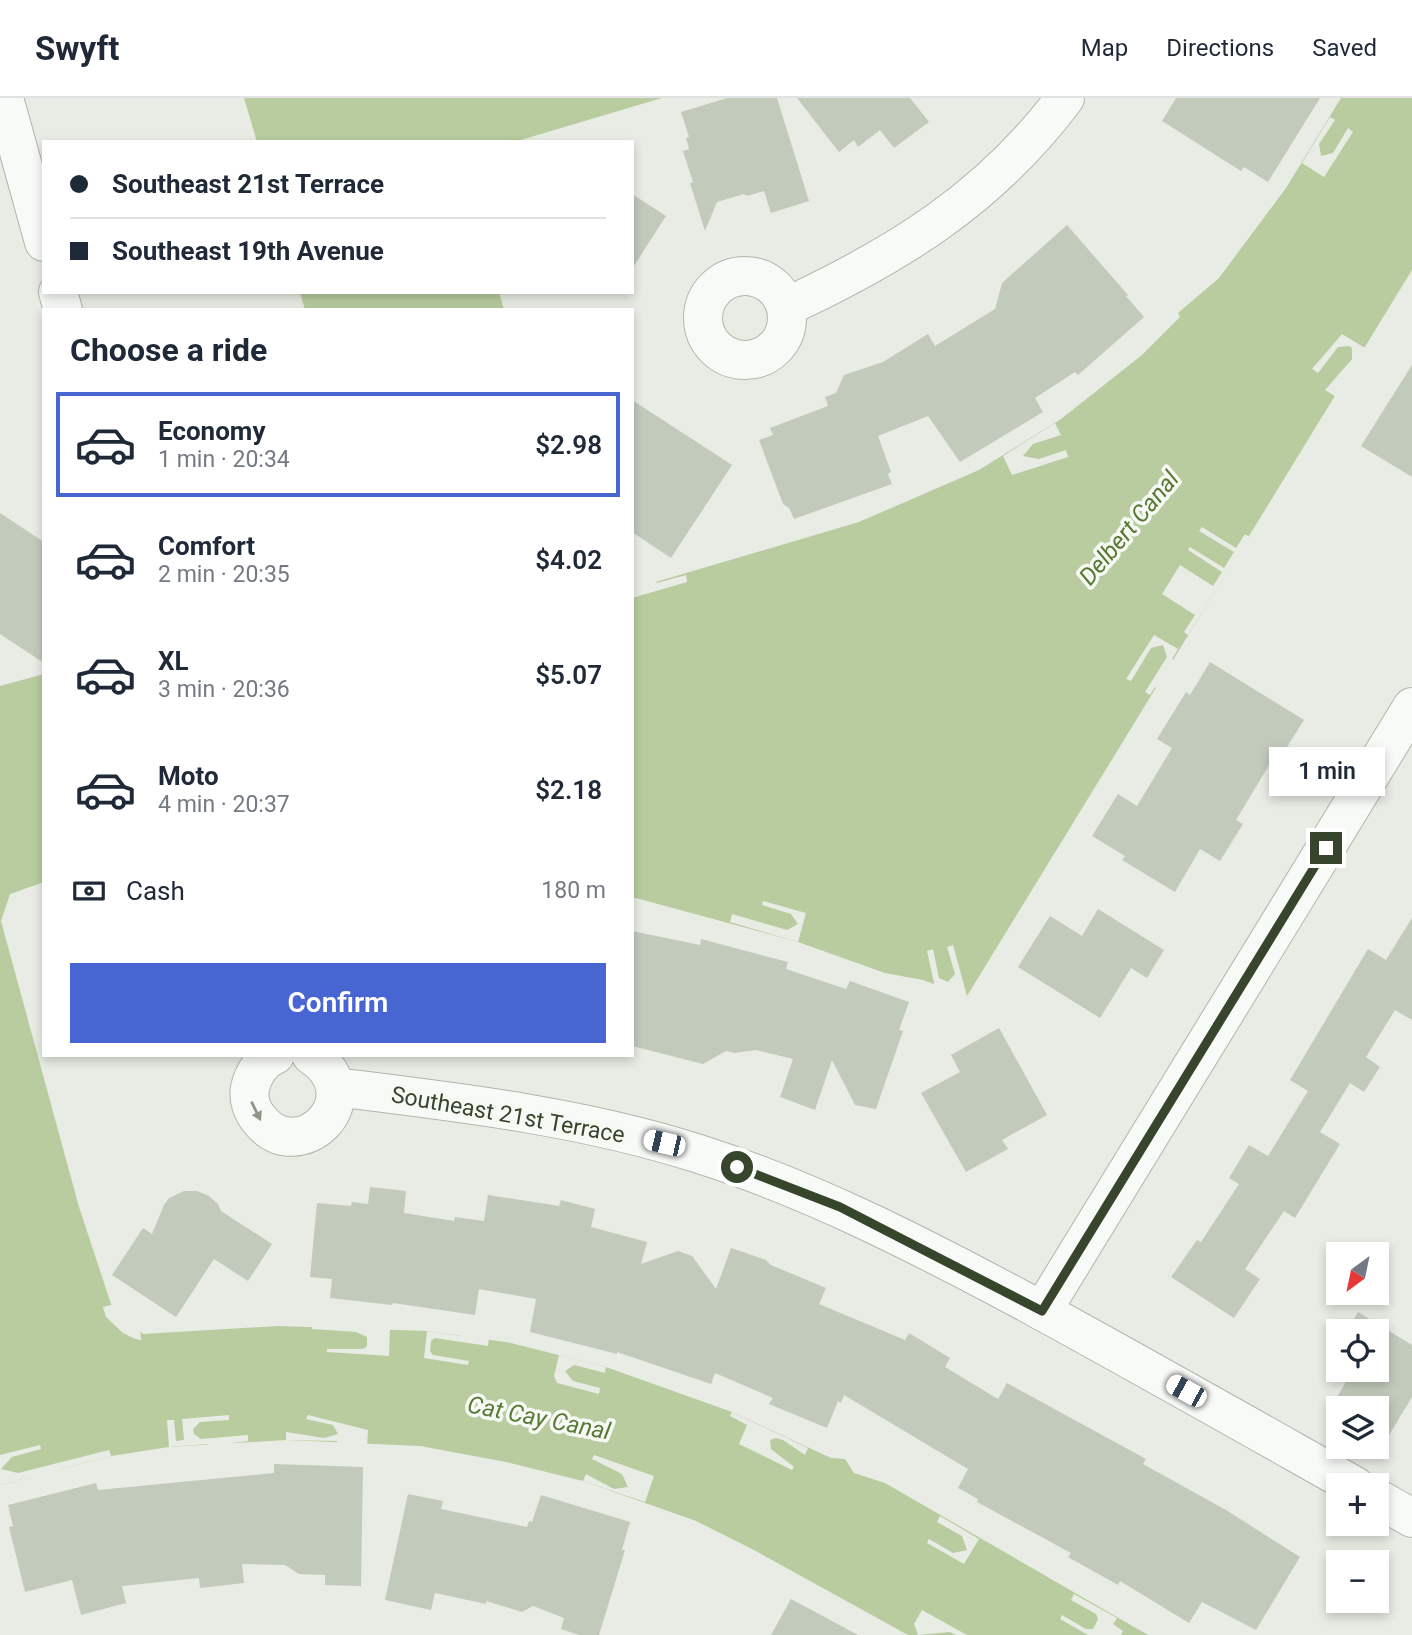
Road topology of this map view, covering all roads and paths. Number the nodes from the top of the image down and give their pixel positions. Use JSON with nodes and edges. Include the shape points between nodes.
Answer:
{"nodes":[{"id":1,"x":4,"y":98,"type":"edge"},
{"id":2,"x":1065,"y":98,"type":"edge"},
{"id":3,"x":42,"y":235,"type":"edge"},
{"id":4,"x":786,"y":307,"type":"dead end"},
{"id":5,"x":1412,"y":707,"type":"edge"},
{"id":6,"x":272,"y":1057,"type":"edge"},
{"id":7,"x":314,"y":1057,"type":"edge"},
{"id":8,"x":335,"y":1087,"type":"junction"},
{"id":9,"x":1042,"y":1311,"type":"junction"},
{"id":10,"x":1332,"y":1473,"type":"edge"},
{"id":11,"x":1389,"y":1505,"type":"edge"},
{"id":12,"x":1412,"y":1518,"type":"edge"}],
"edges":[{"from":1,"to":3,"type":"street"},
{"from":2,"to":4,"type":"street","via":[[1007,165],[946,217],[876,263]]},
{"from":5,"to":9,"type":"street"},
{"from":6,"to":8,"type":"street","one_way":true,"via":[[254,1076],[250,1099],[263,1125],[281,1135],[296,1137],[325,1123],[333,1110]]},
{"from":7,"to":8,"type":"street","via":[[331,1074]]},
{"from":8,"to":9,"type":"street","name":"Southeast 21st Terrace","via":[[566,1121],[696,1153],[840,1207]]},
{"from":9,"to":10,"type":"street","name":"Southeast 21st Terrace"},
{"from":11,"to":12,"type":"street"}]}
